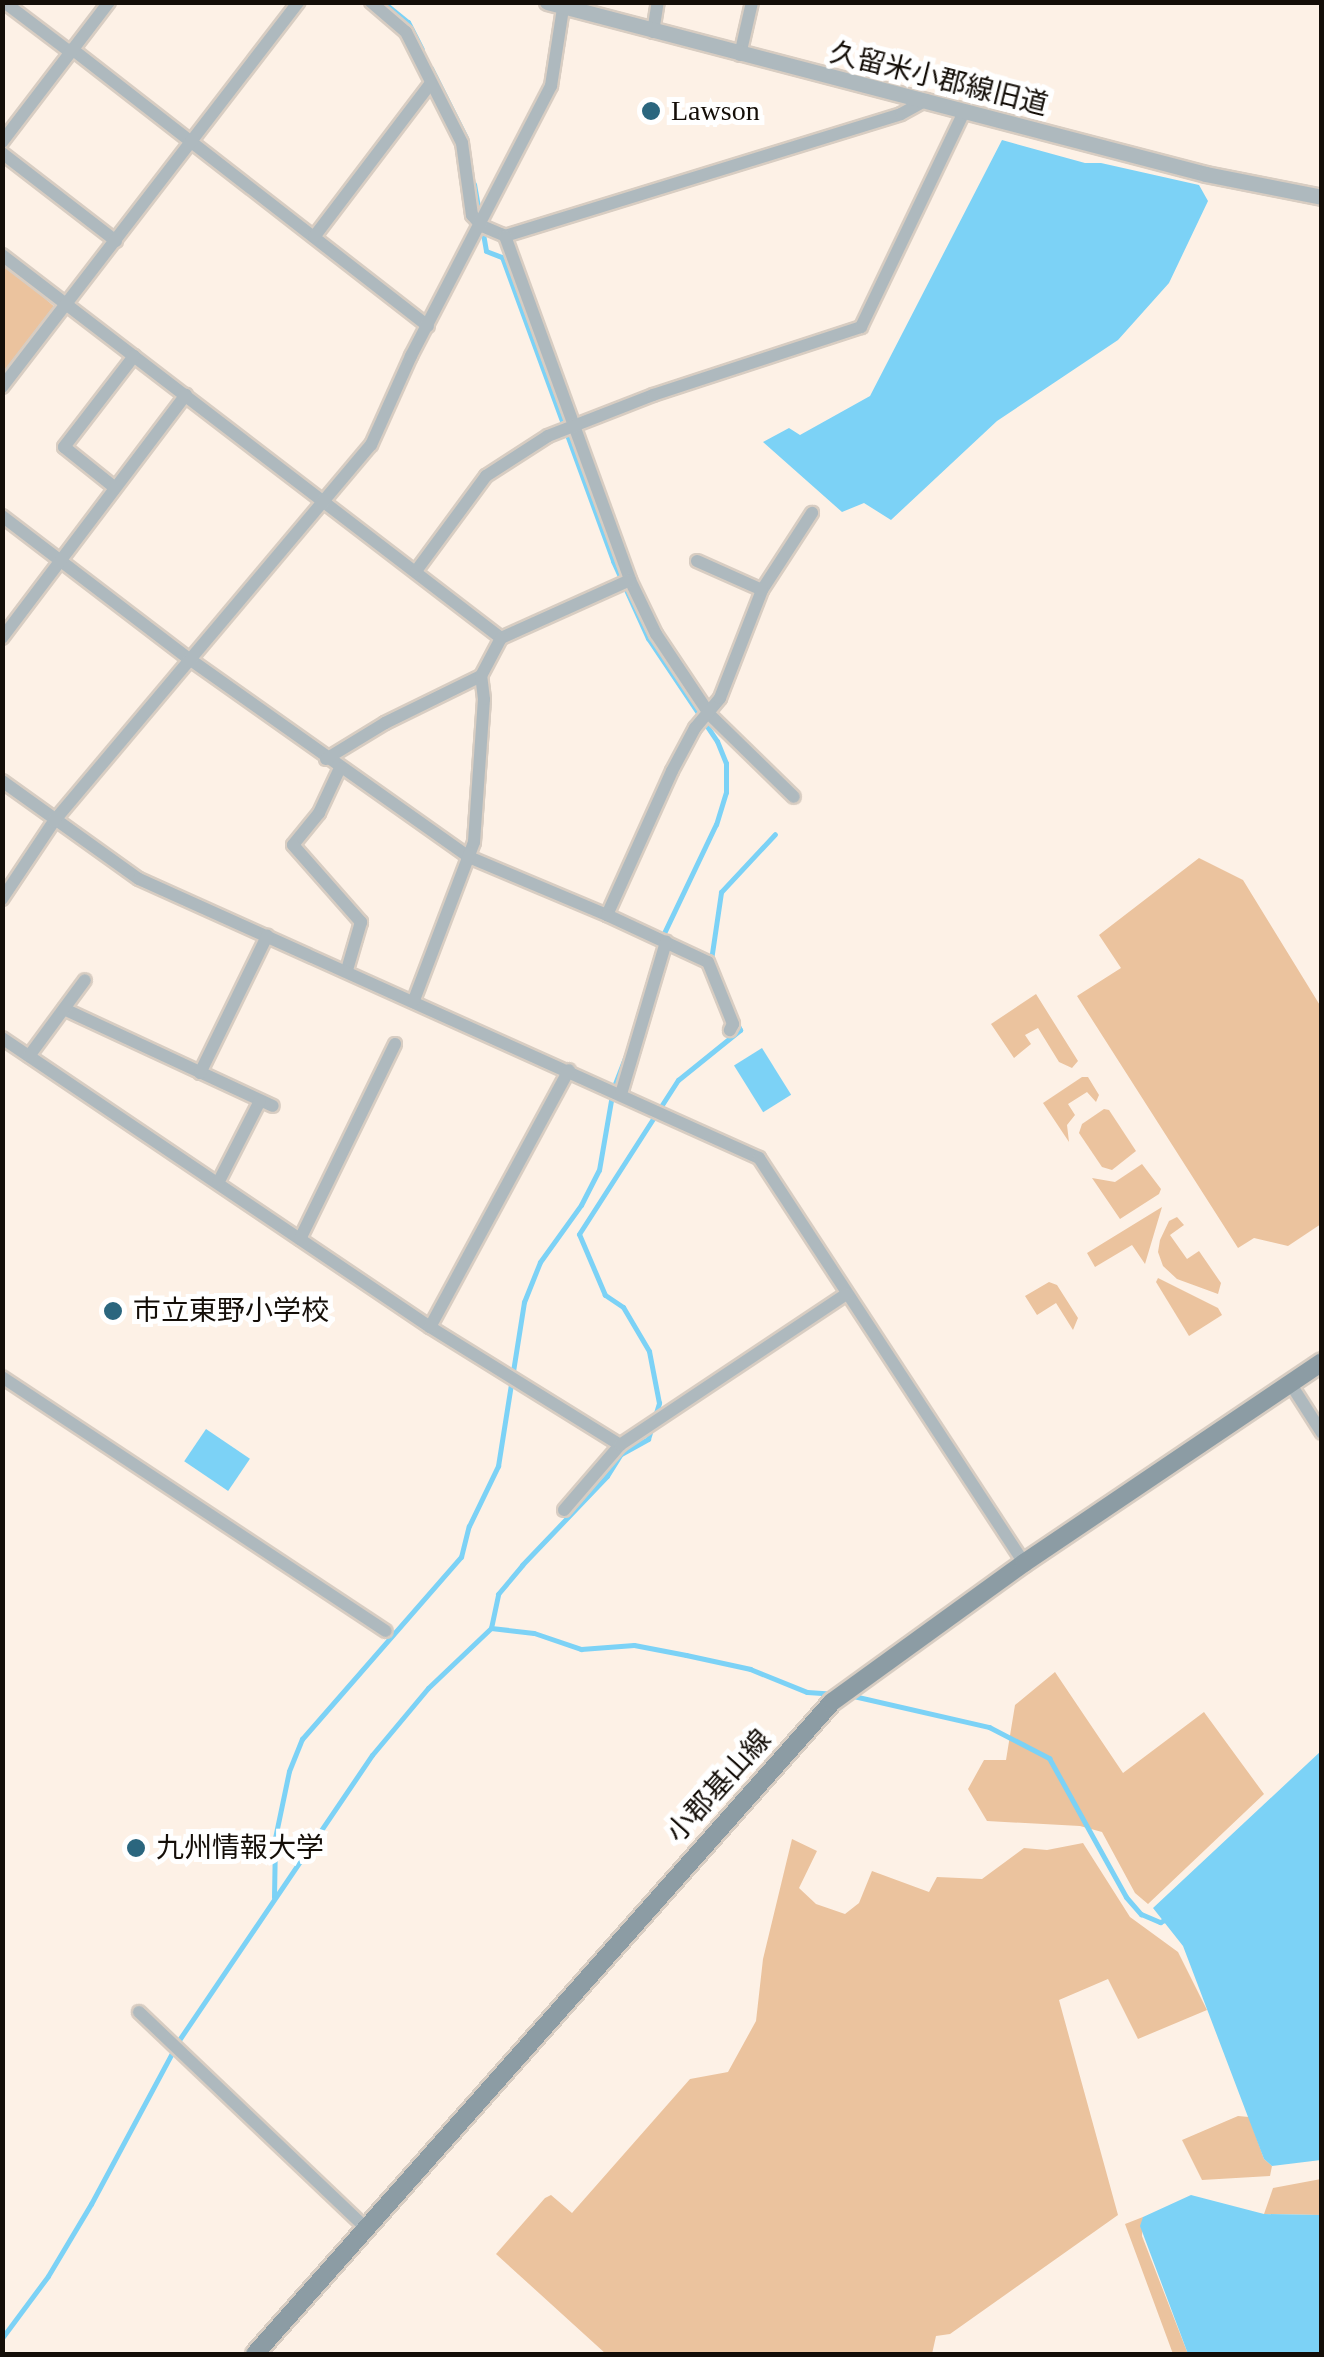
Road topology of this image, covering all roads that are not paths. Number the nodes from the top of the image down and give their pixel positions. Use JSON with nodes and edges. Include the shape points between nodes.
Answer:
{"nodes":[{"id":1,"x":4,"y":2,"type":"edge"},
{"id":2,"x":109,"y":2,"type":"edge"},
{"id":3,"x":299,"y":2,"type":"edge"},
{"id":4,"x":371,"y":2,"type":"edge"},
{"id":5,"x":546,"y":2,"type":"edge"},
{"id":6,"x":658,"y":2,"type":"edge"},
{"id":7,"x":752,"y":2,"type":"edge"},
{"id":8,"x":564,"y":5,"type":"edge"},
{"id":9,"x":653,"y":32,"type":"junction"},
{"id":10,"x":71,"y":51,"type":"junction"},
{"id":11,"x":740,"y":55,"type":"junction"},
{"id":12,"x":431,"y":83,"type":"junction"},
{"id":13,"x":926,"y":100,"type":"junction"},
{"id":14,"x":964,"y":112,"type":"junction"},
{"id":15,"x":2,"y":142,"type":"edge"},
{"id":16,"x":192,"y":142,"type":"junction"},
{"id":17,"x":2,"y":153,"type":"edge"},
{"id":18,"x":1322,"y":197,"type":"edge"},
{"id":19,"x":482,"y":226,"type":"junction"},
{"id":20,"x":505,"y":236,"type":"junction"},
{"id":21,"x":314,"y":237,"type":"junction"},
{"id":22,"x":116,"y":241,"type":"junction"},
{"id":23,"x":2,"y":255,"type":"edge"},
{"id":24,"x":67,"y":304,"type":"junction"},
{"id":25,"x":428,"y":326,"type":"junction"},
{"id":26,"x":134,"y":356,"type":"junction"},
{"id":27,"x":2,"y":387,"type":"edge"},
{"id":28,"x":186,"y":395,"type":"junction"},
{"id":29,"x":572,"y":424,"type":"junction"},
{"id":30,"x":114,"y":488,"type":"junction"},
{"id":31,"x":326,"y":500,"type":"junction"},
{"id":32,"x":812,"y":512,"type":"dead end"},
{"id":33,"x":2,"y":516,"type":"edge"},
{"id":34,"x":697,"y":560,"type":"dead end"},
{"id":35,"x":59,"y":562,"type":"junction"},
{"id":36,"x":416,"y":571,"type":"junction"},
{"id":37,"x":630,"y":580,"type":"junction"},
{"id":38,"x":762,"y":590,"type":"junction"},
{"id":39,"x":2,"y":638,"type":"edge"},
{"id":40,"x":501,"y":638,"type":"junction"},
{"id":41,"x":188,"y":658,"type":"junction"},
{"id":42,"x":481,"y":676,"type":"junction"},
{"id":43,"x":710,"y":715,"type":"junction"},
{"id":44,"x":326,"y":758,"type":"junction"},
{"id":45,"x":340,"y":768,"type":"junction"},
{"id":46,"x":2,"y":781,"type":"edge"},
{"id":47,"x":794,"y":797,"type":"dead end"},
{"id":48,"x":54,"y":821,"type":"junction"},
{"id":49,"x":469,"y":858,"type":"junction"},
{"id":50,"x":2,"y":899,"type":"edge"},
{"id":51,"x":608,"y":915,"type":"junction"},
{"id":52,"x":267,"y":936,"type":"junction"},
{"id":53,"x":666,"y":942,"type":"junction"},
{"id":54,"x":347,"y":970,"type":"junction"},
{"id":55,"x":85,"y":980,"type":"dead end"},
{"id":56,"x":414,"y":1000,"type":"junction"},
{"id":57,"x":64,"y":1010,"type":"junction"},
{"id":58,"x":730,"y":1030,"type":"dead end"},
{"id":59,"x":2,"y":1038,"type":"edge"},
{"id":60,"x":394,"y":1044,"type":"dead end"},
{"id":61,"x":28,"y":1056,"type":"junction"},
{"id":62,"x":569,"y":1070,"type":"junction"},
{"id":63,"x":200,"y":1073,"type":"junction"},
{"id":64,"x":621,"y":1094,"type":"junction"},
{"id":65,"x":218,"y":1183,"type":"junction"},
{"id":66,"x":300,"y":1239,"type":"junction"},
{"id":67,"x":846,"y":1294,"type":"junction"},
{"id":68,"x":430,"y":1327,"type":"junction"},
{"id":69,"x":1322,"y":1362,"type":"edge"},
{"id":70,"x":2,"y":1377,"type":"edge"},
{"id":71,"x":1290,"y":1383,"type":"junction"},
{"id":72,"x":1322,"y":1433,"type":"edge"},
{"id":73,"x":620,"y":1445,"type":"junction"},
{"id":74,"x":564,"y":1510,"type":"dead end"},
{"id":75,"x":1024,"y":1563,"type":"junction"},
{"id":76,"x":386,"y":1631,"type":"dead end"},
{"id":77,"x":139,"y":2012,"type":"dead end"},
{"id":78,"x":366,"y":2228,"type":"junction"},
{"id":79,"x":254,"y":2354,"type":"edge"}],
"edges":[{"from":1,"to":10,"type":"street"},
{"from":2,"to":10,"type":"street"},
{"from":3,"to":16,"type":"street"},
{"from":4,"to":12,"type":"street","via":[[406,32]]},
{"from":5,"to":8,"type":"street","name":"久留米小郡線旧道"},
{"from":6,"to":9,"type":"street"},
{"from":7,"to":11,"type":"street"},
{"from":8,"to":9,"type":"street","name":"久留米小郡線旧道"},
{"from":8,"to":19,"type":"street","via":[[551,86]]},
{"from":9,"to":11,"type":"street","name":"久留米小郡線旧道"},
{"from":10,"to":15,"type":"street"},
{"from":10,"to":16,"type":"street"},
{"from":11,"to":13,"type":"street","name":"久留米小郡線旧道"},
{"from":12,"to":19,"type":"street","via":[[462,143],[472,214]]},
{"from":12,"to":21,"type":"street"},
{"from":13,"to":14,"type":"street","name":"久留米小郡線旧道"},
{"from":13,"to":20,"type":"street","via":[[901,114]]},
{"from":14,"to":18,"type":"street","name":"久留米小郡線旧道"},
{"from":14,"to":29,"type":"street","via":[[861,328]]},
{"from":16,"to":21,"type":"street"},
{"from":16,"to":22,"type":"street"},
{"from":17,"to":22,"type":"street"},
{"from":19,"to":20,"type":"street"},
{"from":19,"to":25,"type":"street"},
{"from":20,"to":29,"type":"street"},
{"from":21,"to":25,"type":"street"},
{"from":22,"to":24,"type":"street"},
{"from":23,"to":24,"type":"street"},
{"from":24,"to":26,"type":"street"},
{"from":24,"to":27,"type":"street"},
{"from":25,"to":31,"type":"street","via":[[371,445]]},
{"from":26,"to":28,"type":"street"},
{"from":26,"to":30,"type":"street","via":[[64,447]]},
{"from":28,"to":30,"type":"street"},
{"from":28,"to":31,"type":"street"},
{"from":29,"to":36,"type":"street","via":[[486,476]]},
{"from":29,"to":37,"type":"street"},
{"from":30,"to":35,"type":"street"},
{"from":31,"to":36,"type":"street"},
{"from":31,"to":41,"type":"street"},
{"from":32,"to":38,"type":"street"},
{"from":33,"to":35,"type":"street"},
{"from":34,"to":38,"type":"street"},
{"from":35,"to":39,"type":"street"},
{"from":35,"to":41,"type":"street"},
{"from":36,"to":40,"type":"street"},
{"from":37,"to":40,"type":"street"},
{"from":37,"to":43,"type":"street","via":[[656,634]]},
{"from":38,"to":43,"type":"street"},
{"from":40,"to":42,"type":"street"},
{"from":41,"to":44,"type":"street"},
{"from":41,"to":48,"type":"street"},
{"from":42,"to":44,"type":"street"},
{"from":42,"to":49,"type":"street"},
{"from":43,"to":47,"type":"street"},
{"from":43,"to":51,"type":"street","via":[[695,728],[672,771]]},
{"from":44,"to":45,"type":"street"},
{"from":45,"to":49,"type":"street"},
{"from":45,"to":54,"type":"street","via":[[319,814],[293,845],[362,922]]},
{"from":46,"to":48,"type":"street"},
{"from":48,"to":50,"type":"street"},
{"from":48,"to":52,"type":"street","via":[[139,879]]},
{"from":49,"to":51,"type":"street"},
{"from":49,"to":56,"type":"street"},
{"from":51,"to":53,"type":"street"},
{"from":52,"to":54,"type":"street"},
{"from":52,"to":63,"type":"street"},
{"from":53,"to":58,"type":"street","via":[[708,962]]},
{"from":53,"to":64,"type":"street"},
{"from":54,"to":56,"type":"street"},
{"from":55,"to":57,"type":"street"},
{"from":56,"to":62,"type":"street"},
{"from":57,"to":61,"type":"street"},
{"from":57,"to":63,"type":"street"},
{"from":59,"to":61,"type":"street"},
{"from":60,"to":66,"type":"street"},
{"from":61,"to":65,"type":"street"},
{"from":62,"to":64,"type":"street"},
{"from":62,"to":68,"type":"street"},
{"from":63,"to":65,"type":"street","via":[[266,1104]]},
{"from":64,"to":67,"type":"street","via":[[758,1158]]},
{"from":65,"to":66,"type":"street"},
{"from":66,"to":68,"type":"street"},
{"from":67,"to":73,"type":"street"},
{"from":67,"to":75,"type":"street"},
{"from":68,"to":73,"type":"street"},
{"from":69,"to":71,"type":"main road","name":"小郡基山線"},
{"from":70,"to":76,"type":"street"},
{"from":71,"to":72,"type":"street"},
{"from":71,"to":75,"type":"main road","name":"小郡基山線"},
{"from":73,"to":74,"type":"street"},
{"from":75,"to":78,"type":"main road","name":"小郡基山線","via":[[833,1702]]},
{"from":77,"to":78,"type":"street"},
{"from":78,"to":79,"type":"main road","name":"小郡基山線"}]}
